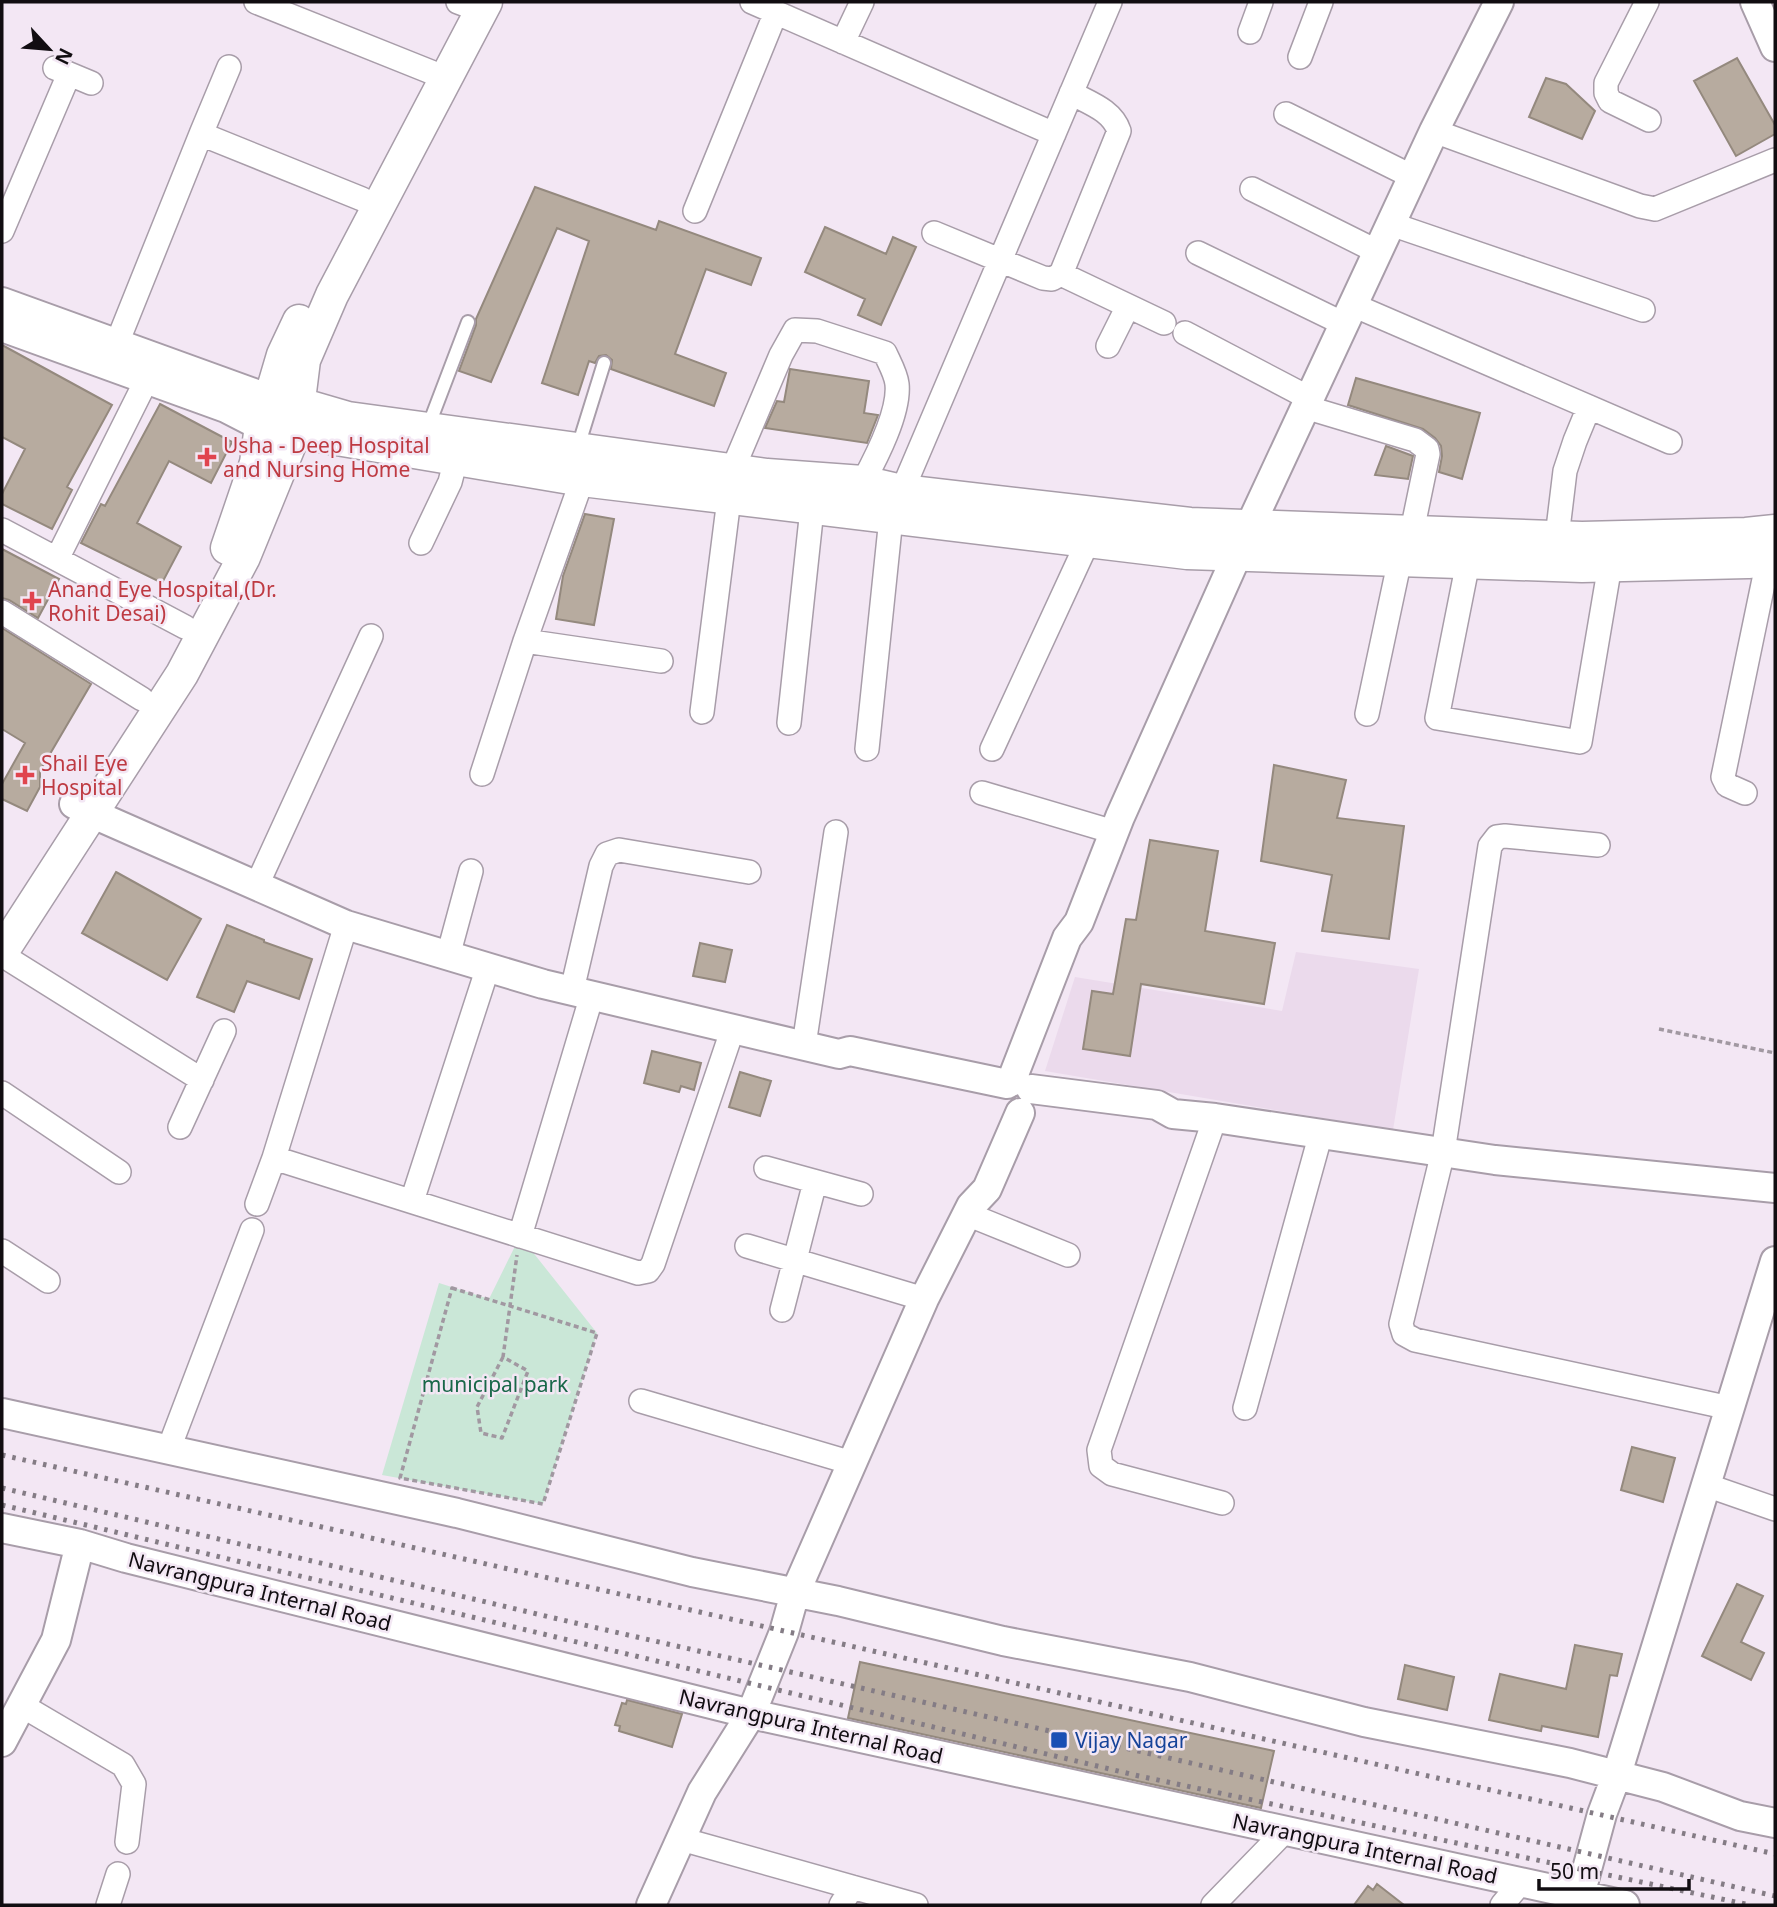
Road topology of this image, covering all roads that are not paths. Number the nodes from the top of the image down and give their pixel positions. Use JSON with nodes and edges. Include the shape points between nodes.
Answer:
{"nodes":[{"id":1,"x":256,"y":2,"type":"edge"},
{"id":2,"x":752,"y":2,"type":"edge"},
{"id":3,"x":862,"y":2,"type":"edge"},
{"id":4,"x":1110,"y":2,"type":"edge"},
{"id":5,"x":1261,"y":2,"type":"edge"},
{"id":6,"x":1321,"y":2,"type":"edge"},
{"id":7,"x":1499,"y":2,"type":"edge"},
{"id":8,"x":1647,"y":2,"type":"edge"},
{"id":9,"x":1755,"y":2,"type":"edge"},
{"id":10,"x":470,"y":3,"type":"edge"},
{"id":11,"x":776,"y":12,"type":"junction"},
{"id":12,"x":1250,"y":32,"type":"dead end"},
{"id":13,"x":844,"y":42,"type":"junction"},
{"id":14,"x":1775,"y":47,"type":"edge"},
{"id":15,"x":1300,"y":57,"type":"dead end"},
{"id":16,"x":229,"y":67,"type":"dead end"},
{"id":17,"x":431,"y":72,"type":"junction"},
{"id":18,"x":91,"y":83,"type":"dead end"},
{"id":19,"x":1071,"y":93,"type":"junction"},
{"id":20,"x":1286,"y":114,"type":"dead end"},
{"id":21,"x":1649,"y":120,"type":"dead end"},
{"id":22,"x":1434,"y":131,"type":"junction"},
{"id":23,"x":201,"y":134,"type":"junction"},
{"id":24,"x":1054,"y":134,"type":"junction"},
{"id":25,"x":1775,"y":160,"type":"edge"},
{"id":26,"x":1413,"y":177,"type":"junction"},
{"id":27,"x":1252,"y":189,"type":"dead end"},
{"id":28,"x":362,"y":199,"type":"junction"},
{"id":29,"x":695,"y":211,"type":"dead end"},
{"id":30,"x":1391,"y":224,"type":"junction"},
{"id":31,"x":2,"y":231,"type":"edge"},
{"id":32,"x":934,"y":233,"type":"dead end"},
{"id":33,"x":1378,"y":252,"type":"junction"},
{"id":34,"x":1198,"y":253,"type":"dead end"},
{"id":35,"x":1000,"y":260,"type":"junction"},
{"id":36,"x":1061,"y":274,"type":"junction"},
{"id":37,"x":2,"y":302,"type":"edge"},
{"id":38,"x":1128,"y":306,"type":"junction"},
{"id":39,"x":1643,"y":310,"type":"dead end"},
{"id":40,"x":1348,"y":315,"type":"junction"},
{"id":41,"x":468,"y":323,"type":"dead end"},
{"id":42,"x":2,"y":327,"type":"edge"},
{"id":43,"x":117,"y":343,"type":"junction"},
{"id":44,"x":1108,"y":346,"type":"dead end"},
{"id":45,"x":604,"y":363,"type":"dead end"},
{"id":46,"x":147,"y":379,"type":"junction"},
{"id":47,"x":1307,"y":403,"type":"junction"},
{"id":48,"x":1589,"y":407,"type":"junction"},
{"id":49,"x":282,"y":415,"type":"junction"},
{"id":50,"x":427,"y":429,"type":"junction"},
{"id":51,"x":1670,"y":442,"type":"dead end"},
{"id":52,"x":456,"y":459,"type":"junction"},
{"id":53,"x":580,"y":465,"type":"junction"},
{"id":54,"x":863,"y":482,"type":"junction"},
{"id":55,"x":731,"y":485,"type":"junction"},
{"id":56,"x":897,"y":504,"type":"junction"},
{"id":57,"x":812,"y":509,"type":"junction"},
{"id":58,"x":2,"y":530,"type":"edge"},
{"id":59,"x":1557,"y":537,"type":"junction"},
{"id":60,"x":1243,"y":540,"type":"junction"},
{"id":61,"x":1088,"y":541,"type":"junction"},
{"id":62,"x":421,"y":543,"type":"dead end"},
{"id":63,"x":1406,"y":545,"type":"junction"},
{"id":64,"x":1773,"y":550,"type":"edge"},
{"id":65,"x":57,"y":559,"type":"junction"},
{"id":66,"x":1468,"y":562,"type":"junction"},
{"id":67,"x":1610,"y":565,"type":"junction"},
{"id":68,"x":2,"y":612,"type":"edge"},
{"id":69,"x":185,"y":627,"type":"junction"},
{"id":70,"x":371,"y":636,"type":"dead end"},
{"id":71,"x":525,"y":641,"type":"junction"},
{"id":72,"x":661,"y":661,"type":"dead end"},
{"id":73,"x":142,"y":699,"type":"junction"},
{"id":74,"x":702,"y":712,"type":"dead end"},
{"id":75,"x":1367,"y":714,"type":"dead end"},
{"id":76,"x":789,"y":723,"type":"dead end"},
{"id":77,"x":867,"y":748,"type":"dead end"},
{"id":78,"x":992,"y":749,"type":"dead end"},
{"id":79,"x":482,"y":774,"type":"dead end"},
{"id":80,"x":982,"y":793,"type":"dead end"},
{"id":81,"x":1745,"y":793,"type":"dead end"},
{"id":82,"x":83,"y":809,"type":"junction"},
{"id":83,"x":836,"y":832,"type":"dead end"},
{"id":84,"x":1114,"y":832,"type":"junction"},
{"id":85,"x":1598,"y":845,"type":"dead end"},
{"id":86,"x":471,"y":871,"type":"dead end"},
{"id":87,"x":750,"y":872,"type":"dead end"},
{"id":88,"x":256,"y":887,"type":"junction"},
{"id":89,"x":2,"y":916,"type":"edge"},
{"id":90,"x":346,"y":925,"type":"junction"},
{"id":91,"x":2,"y":953,"type":"edge"},
{"id":92,"x":449,"y":956,"type":"junction"},
{"id":93,"x":488,"y":967,"type":"junction"},
{"id":94,"x":582,"y":993,"type":"junction"},
{"id":95,"x":733,"y":1028,"type":"junction"},
{"id":96,"x":225,"y":1031,"type":"dead end"},
{"id":97,"x":804,"y":1045,"type":"junction"},
{"id":98,"x":202,"y":1080,"type":"junction"},
{"id":99,"x":2,"y":1093,"type":"edge"},
{"id":100,"x":1017,"y":1096,"type":"junction"},
{"id":101,"x":1215,"y":1118,"type":"junction"},
{"id":102,"x":180,"y":1127,"type":"dead end"},
{"id":103,"x":1321,"y":1133,"type":"junction"},
{"id":104,"x":1443,"y":1152,"type":"junction"},
{"id":105,"x":274,"y":1158,"type":"junction"},
{"id":106,"x":766,"y":1168,"type":"dead end"},
{"id":107,"x":120,"y":1172,"type":"dead end"},
{"id":108,"x":815,"y":1182,"type":"junction"},
{"id":109,"x":1775,"y":1188,"type":"edge"},
{"id":110,"x":861,"y":1194,"type":"dead end"},
{"id":111,"x":412,"y":1201,"type":"junction"},
{"id":112,"x":257,"y":1204,"type":"dead end"},
{"id":113,"x":969,"y":1210,"type":"junction"},
{"id":114,"x":252,"y":1230,"type":"dead end"},
{"id":115,"x":520,"y":1236,"type":"junction"},
{"id":116,"x":747,"y":1246,"type":"dead end"},
{"id":117,"x":2,"y":1251,"type":"edge"},
{"id":118,"x":1068,"y":1255,"type":"dead end"},
{"id":119,"x":795,"y":1260,"type":"junction"},
{"id":120,"x":1775,"y":1261,"type":"edge"},
{"id":121,"x":48,"y":1281,"type":"dead end"},
{"id":122,"x":924,"y":1299,"type":"junction"},
{"id":123,"x":782,"y":1310,"type":"dead end"},
{"id":124,"x":641,"y":1401,"type":"dead end"},
{"id":125,"x":1245,"y":1408,"type":"dead end"},
{"id":126,"x":1730,"y":1408,"type":"junction"},
{"id":127,"x":2,"y":1413,"type":"edge"},
{"id":128,"x":168,"y":1451,"type":"junction"},
{"id":129,"x":852,"y":1463,"type":"junction"},
{"id":130,"x":1706,"y":1485,"type":"junction"},
{"id":131,"x":1222,"y":1503,"type":"dead end"},
{"id":132,"x":1775,"y":1509,"type":"edge"},
{"id":133,"x":2,"y":1528,"type":"edge"},
{"id":134,"x":80,"y":1544,"type":"junction"},
{"id":135,"x":795,"y":1593,"type":"junction"},
{"id":136,"x":22,"y":1705,"type":"junction"},
{"id":137,"x":751,"y":1714,"type":"junction"},
{"id":138,"x":2,"y":1742,"type":"edge"},
{"id":139,"x":1617,"y":1774,"type":"junction"},
{"id":140,"x":1775,"y":1823,"type":"edge"},
{"id":141,"x":1285,"y":1831,"type":"junction"},
{"id":142,"x":681,"y":1839,"type":"junction"},
{"id":143,"x":127,"y":1842,"type":"dead end"},
{"id":144,"x":118,"y":1874,"type":"dead end"},
{"id":145,"x":1522,"y":1881,"type":"junction"},
{"id":146,"x":1580,"y":1895,"type":"junction"},
{"id":147,"x":847,"y":1896,"type":"edge"},
{"id":148,"x":108,"y":1905,"type":"edge"},
{"id":149,"x":651,"y":1905,"type":"edge"},
{"id":150,"x":916,"y":1905,"type":"edge"},
{"id":151,"x":1213,"y":1905,"type":"edge"},
{"id":152,"x":1502,"y":1905,"type":"edge"},
{"id":153,"x":1625,"y":1905,"type":"edge"}],
"edges":[{"from":1,"to":17,"type":"street"},
{"from":2,"to":11,"type":"street"},
{"from":3,"to":13,"type":"street"},
{"from":4,"to":19,"type":"street"},
{"from":5,"to":12,"type":"street"},
{"from":6,"to":15,"type":"street"},
{"from":7,"to":22,"type":"street"},
{"from":8,"to":21,"type":"street","via":[[1606,83],[1606,93],[1610,101]]},
{"from":9,"to":14,"type":"street"},
{"from":10,"to":17,"type":"main road"},
{"from":10,"to":49,"type":"main road","via":[[332,295]]},
{"from":11,"to":13,"type":"street"},
{"from":11,"to":29,"type":"street"},
{"from":13,"to":24,"type":"street"},
{"from":16,"to":23,"type":"street"},
{"from":17,"to":28,"type":"main road"},
{"from":18,"to":31,"type":"street","via":[[62,71]]},
{"from":19,"to":24,"type":"street"},
{"from":19,"to":36,"type":"street","via":[[1108,113],[1119,131]]},
{"from":20,"to":26,"type":"street"},
{"from":22,"to":25,"type":"street","via":[[1655,209]]},
{"from":22,"to":26,"type":"street"},
{"from":23,"to":28,"type":"street"},
{"from":23,"to":43,"type":"street"},
{"from":24,"to":35,"type":"street"},
{"from":26,"to":30,"type":"street"},
{"from":27,"to":33,"type":"street"},
{"from":28,"to":49,"type":"main road","via":[[284,355]]},
{"from":30,"to":33,"type":"street"},
{"from":30,"to":39,"type":"street"},
{"from":32,"to":35,"type":"street"},
{"from":33,"to":40,"type":"street"},
{"from":34,"to":40,"type":"street"},
{"from":35,"to":36,"type":"street","via":[[1043,278]]},
{"from":35,"to":56,"type":"street"},
{"from":36,"to":38,"type":"street"},
{"from":37,"to":43,"type":"street"},
{"from":38,"to":44,"type":"street"},
{"from":38,"to":47,"type":"street"},
{"from":40,"to":47,"type":"street"},
{"from":40,"to":48,"type":"street"},
{"from":41,"to":50,"type":"lane"},
{"from":42,"to":46,"type":"street"},
{"from":43,"to":49,"type":"street"},
{"from":45,"to":53,"type":"lane"},
{"from":46,"to":49,"type":"street","via":[[226,408]]},
{"from":46,"to":65,"type":"street"},
{"from":47,"to":60,"type":"street"},
{"from":47,"to":63,"type":"street","via":[[1415,440],[1427,449]]},
{"from":48,"to":51,"type":"street"},
{"from":48,"to":59,"type":"street","via":[[1565,471]]},
{"from":49,"to":50,"type":"main road"},
{"from":49,"to":52,"type":"main road"},
{"from":49,"to":69,"type":"main road","via":[[256,463],[227,548]]},
{"from":49,"to":82,"type":"main road","via":[[244,557],[182,674]]},
{"from":50,"to":53,"type":"main road"},
{"from":52,"to":53,"type":"main road"},
{"from":52,"to":62,"type":"street"},
{"from":53,"to":55,"type":"main road"},
{"from":53,"to":71,"type":"street"},
{"from":54,"to":55,"type":"main road"},
{"from":54,"to":55,"type":"street","via":[[881,448],[896,401],[897,383],[885,353],[817,331],[795,330]]},
{"from":54,"to":56,"type":"main road"},
{"from":55,"to":57,"type":"main road"},
{"from":55,"to":74,"type":"street"},
{"from":56,"to":57,"type":"main road"},
{"from":56,"to":60,"type":"main road","via":[[1190,524]]},
{"from":56,"to":61,"type":"main road"},
{"from":56,"to":77,"type":"street"},
{"from":57,"to":76,"type":"street"},
{"from":58,"to":65,"type":"street"},
{"from":59,"to":63,"type":"main road"},
{"from":59,"to":64,"type":"main road","via":[[1746,534]]},
{"from":60,"to":61,"type":"main road","via":[[1187,553]]},
{"from":60,"to":63,"type":"main road"},
{"from":60,"to":84,"type":"street"},
{"from":61,"to":78,"type":"street"},
{"from":63,"to":66,"type":"main road"},
{"from":63,"to":75,"type":"street"},
{"from":64,"to":67,"type":"main road"},
{"from":64,"to":81,"type":"street","via":[[1723,777],[1727,785]]},
{"from":65,"to":69,"type":"street"},
{"from":66,"to":67,"type":"main road"},
{"from":66,"to":67,"type":"street","via":[[1437,718],[1580,742]]},
{"from":68,"to":73,"type":"street"},
{"from":69,"to":73,"type":"main road"},
{"from":70,"to":88,"type":"street"},
{"from":71,"to":72,"type":"street"},
{"from":71,"to":79,"type":"street"},
{"from":73,"to":82,"type":"main road"},
{"from":80,"to":84,"type":"street"},
{"from":82,"to":88,"type":"street"},
{"from":82,"to":89,"type":"main road"},
{"from":82,"to":91,"type":"main road"},
{"from":83,"to":97,"type":"street"},
{"from":84,"to":100,"type":"street","via":[[1079,922],[1067,938]]},
{"from":85,"to":104,"type":"street","via":[[1505,836],[1497,837],[1490,846]]},
{"from":86,"to":92,"type":"street"},
{"from":87,"to":94,"type":"street","via":[[619,849],[607,854],[601,866]]},
{"from":88,"to":90,"type":"street"},
{"from":90,"to":92,"type":"street"},
{"from":90,"to":105,"type":"street"},
{"from":91,"to":98,"type":"street"},
{"from":92,"to":93,"type":"street"},
{"from":93,"to":94,"type":"street"},
{"from":93,"to":111,"type":"street"},
{"from":94,"to":95,"type":"street"},
{"from":94,"to":115,"type":"street"},
{"from":95,"to":97,"type":"street"},
{"from":95,"to":115,"type":"street","via":[[648,1271],[638,1273]]},
{"from":96,"to":98,"type":"street"},
{"from":97,"to":100,"type":"street","via":[[839,1054],[847,1063]]},
{"from":98,"to":102,"type":"street"},
{"from":99,"to":107,"type":"street"},
{"from":100,"to":101,"type":"street","via":[[1154,1123],[1173,1114]]},
{"from":100,"to":113,"type":"street","via":[[987,1189]]},
{"from":101,"to":103,"type":"street"},
{"from":101,"to":131,"type":"street","via":[[1099,1450],[1101,1466],[1112,1475]]},
{"from":103,"to":104,"type":"street"},
{"from":103,"to":125,"type":"street"},
{"from":104,"to":109,"type":"street"},
{"from":104,"to":126,"type":"street","via":[[1401,1324],[1404,1334]]},
{"from":105,"to":111,"type":"street"},
{"from":105,"to":112,"type":"street"},
{"from":106,"to":108,"type":"street"},
{"from":108,"to":110,"type":"street"},
{"from":108,"to":119,"type":"street"},
{"from":111,"to":115,"type":"street"},
{"from":113,"to":118,"type":"street"},
{"from":113,"to":122,"type":"street"},
{"from":114,"to":128,"type":"street"},
{"from":116,"to":119,"type":"street"},
{"from":117,"to":121,"type":"street"},
{"from":119,"to":122,"type":"street"},
{"from":119,"to":123,"type":"street"},
{"from":120,"to":126,"type":"street"},
{"from":122,"to":129,"type":"street"},
{"from":124,"to":129,"type":"street"},
{"from":126,"to":130,"type":"street"},
{"from":127,"to":128,"type":"street"},
{"from":128,"to":135,"type":"street"},
{"from":129,"to":135,"type":"street"},
{"from":130,"to":132,"type":"street"},
{"from":130,"to":139,"type":"street"},
{"from":133,"to":134,"type":"street","name":"Navrangpura Internal Road"},
{"from":134,"to":136,"type":"street","via":[[56,1640]]},
{"from":134,"to":137,"type":"street","name":"Navrangpura Internal Road"},
{"from":135,"to":137,"type":"street"},
{"from":135,"to":139,"type":"street"},
{"from":136,"to":138,"type":"street"},
{"from":136,"to":143,"type":"street","via":[[123,1765],[134,1784]]},
{"from":137,"to":141,"type":"street","name":"Navrangpura Internal Road"},
{"from":137,"to":142,"type":"street","via":[[702,1792]]},
{"from":139,"to":140,"type":"street","via":[[1740,1816]]},
{"from":139,"to":146,"type":"street"},
{"from":141,"to":145,"type":"street","name":"Navrangpura Internal Road"},
{"from":141,"to":151,"type":"street"},
{"from":142,"to":147,"type":"street"},
{"from":142,"to":149,"type":"street"},
{"from":144,"to":148,"type":"street"},
{"from":145,"to":146,"type":"street","name":"Navrangpura Internal Road"},
{"from":145,"to":152,"type":"street"},
{"from":146,"to":153,"type":"street","name":"Navrangpura Internal Road"},
{"from":147,"to":150,"type":"street"}]}
